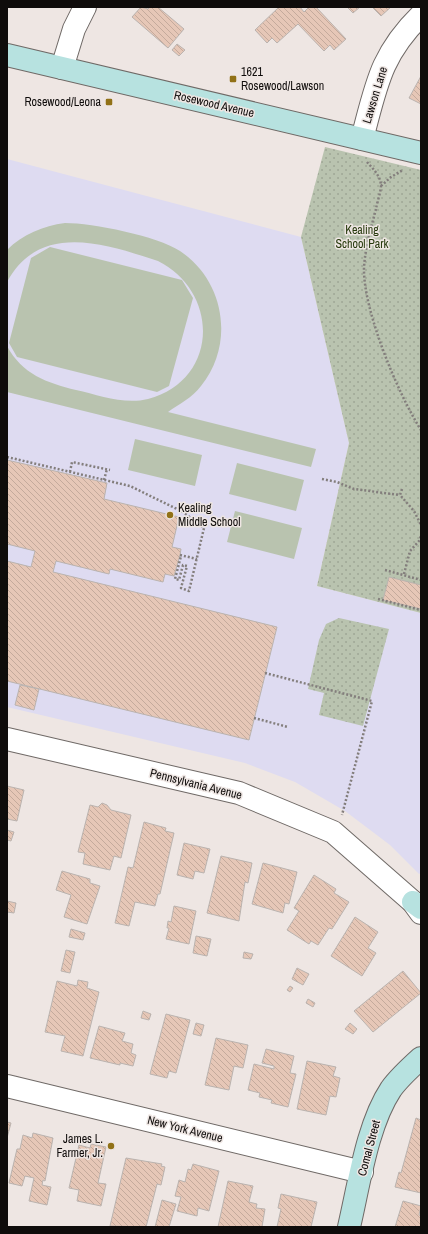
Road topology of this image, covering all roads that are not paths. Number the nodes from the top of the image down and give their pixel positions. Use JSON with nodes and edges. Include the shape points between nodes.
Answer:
{"nodes":[{"id":1,"x":85,"y":7,"type":"edge"},
{"id":2,"x":421,"y":15,"type":"edge"},
{"id":3,"x":7,"y":54,"type":"edge"},
{"id":4,"x":62,"y":68,"type":"junction"},
{"id":5,"x":362,"y":140,"type":"junction"},
{"id":6,"x":421,"y":153,"type":"edge"},
{"id":7,"x":7,"y":739,"type":"edge"},
{"id":8,"x":418,"y":907,"type":"edge"},
{"id":9,"x":418,"y":1065,"type":"edge"},
{"id":10,"x":7,"y":1086,"type":"edge"},
{"id":11,"x":362,"y":1172,"type":"junction"},
{"id":12,"x":349,"y":1227,"type":"edge"}],
"edges":[{"from":1,"to":4,"type":"street","via":[[74,29]]},
{"from":2,"to":5,"type":"street","name":"Lawson Lane","via":[[395,44],[382,67]]},
{"from":3,"to":4,"type":"street","name":"Rosewood Avenue"},
{"from":4,"to":5,"type":"street","name":"Rosewood Avenue"},
{"from":5,"to":6,"type":"street","name":"Rosewood Avenue"},
{"from":7,"to":8,"type":"street","name":"Pennsylvania Avenue","via":[[239,793],[334,832]]},
{"from":9,"to":11,"type":"street","name":"Comal Street","via":[[391,1089],[378,1114]]},
{"from":10,"to":11,"type":"street","name":"New York Avenue"},
{"from":11,"to":12,"type":"street","name":"Comal Street"}]}
